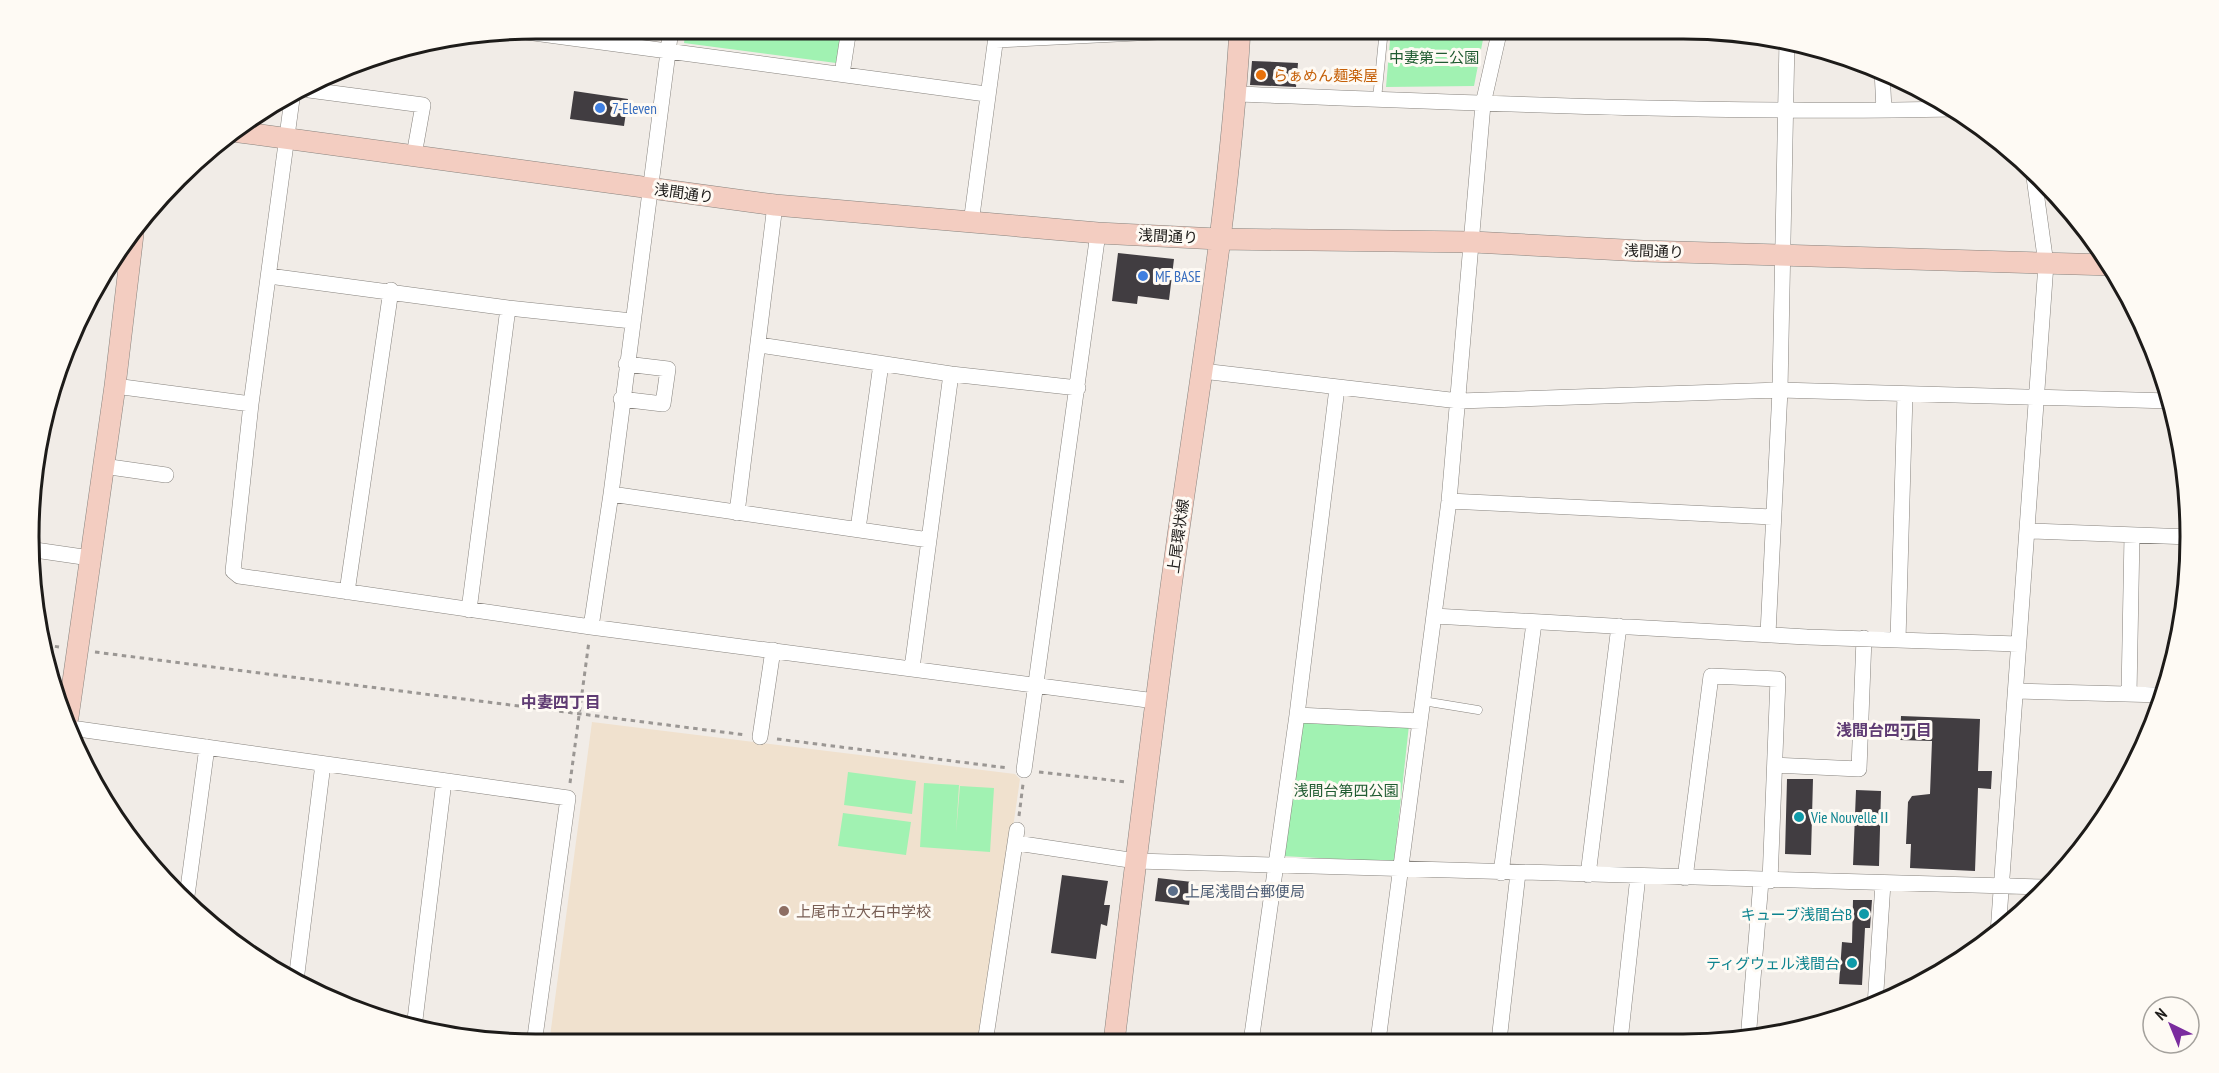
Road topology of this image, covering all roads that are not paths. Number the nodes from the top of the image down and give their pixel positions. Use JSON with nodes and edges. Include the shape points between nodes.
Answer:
{"nodes":[{"id":1,"x":589,"y":39,"type":"edge"},
{"id":2,"x":670,"y":39,"type":"edge"},
{"id":3,"x":847,"y":39,"type":"edge"},
{"id":4,"x":996,"y":39,"type":"edge"},
{"id":5,"x":1239,"y":39,"type":"edge"},
{"id":6,"x":1383,"y":39,"type":"edge"},
{"id":7,"x":1498,"y":39,"type":"edge"},
{"id":8,"x":668,"y":51,"type":"junction"},
{"id":9,"x":1787,"y":51,"type":"edge"},
{"id":10,"x":842,"y":74,"type":"junction"},
{"id":11,"x":1883,"y":81,"type":"edge"},
{"id":12,"x":315,"y":91,"type":"edge"},
{"id":13,"x":987,"y":94,"type":"junction"},
{"id":14,"x":1236,"y":94,"type":"junction"},
{"id":15,"x":1377,"y":99,"type":"junction"},
{"id":16,"x":291,"y":104,"type":"edge"},
{"id":17,"x":1483,"y":104,"type":"junction"},
{"id":18,"x":1936,"y":109,"type":"edge"},
{"id":19,"x":1884,"y":110,"type":"junction"},
{"id":20,"x":1787,"y":112,"type":"junction"},
{"id":21,"x":246,"y":133,"type":"edge"},
{"id":22,"x":286,"y":138,"type":"junction"},
{"id":23,"x":414,"y":155,"type":"junction"},
{"id":24,"x":2035,"y":186,"type":"edge"},
{"id":25,"x":649,"y":188,"type":"junction"},
{"id":26,"x":775,"y":205,"type":"junction"},
{"id":27,"x":971,"y":223,"type":"junction"},
{"id":28,"x":1098,"y":233,"type":"junction"},
{"id":29,"x":1218,"y":239,"type":"junction"},
{"id":30,"x":1473,"y":242,"type":"junction"},
{"id":31,"x":1782,"y":254,"type":"junction"},
{"id":32,"x":2046,"y":264,"type":"junction"},
{"id":33,"x":2099,"y":265,"type":"edge"},
{"id":34,"x":119,"y":267,"type":"edge"},
{"id":35,"x":269,"y":276,"type":"junction"},
{"id":36,"x":391,"y":290,"type":"junction"},
{"id":37,"x":507,"y":308,"type":"junction"},
{"id":38,"x":632,"y":321,"type":"junction"},
{"id":39,"x":759,"y":345,"type":"junction"},
{"id":40,"x":626,"y":364,"type":"junction"},
{"id":41,"x":881,"y":364,"type":"junction"},
{"id":42,"x":1202,"y":371,"type":"junction"},
{"id":43,"x":951,"y":374,"type":"junction"},
{"id":44,"x":115,"y":386,"type":"junction"},
{"id":45,"x":1078,"y":388,"type":"junction"},
{"id":46,"x":1337,"y":388,"type":"junction"},
{"id":47,"x":1780,"y":390,"type":"junction"},
{"id":48,"x":1905,"y":394,"type":"junction"},
{"id":49,"x":2037,"y":398,"type":"junction"},
{"id":50,"x":621,"y":399,"type":"junction"},
{"id":51,"x":1459,"y":401,"type":"junction"},
{"id":52,"x":2161,"y":402,"type":"edge"},
{"id":53,"x":251,"y":404,"type":"junction"},
{"id":54,"x":103,"y":466,"type":"junction"},
{"id":55,"x":166,"y":475,"type":"dead end"},
{"id":56,"x":611,"y":494,"type":"junction"},
{"id":57,"x":1449,"y":501,"type":"junction"},
{"id":58,"x":737,"y":513,"type":"junction"},
{"id":59,"x":1772,"y":517,"type":"junction"},
{"id":60,"x":858,"y":529,"type":"junction"},
{"id":61,"x":2029,"y":531,"type":"junction"},
{"id":62,"x":2132,"y":535,"type":"junction"},
{"id":63,"x":2180,"y":537,"type":"edge"},
{"id":64,"x":929,"y":540,"type":"junction"},
{"id":65,"x":39,"y":551,"type":"edge"},
{"id":66,"x":90,"y":558,"type":"junction"},
{"id":67,"x":347,"y":592,"type":"junction"},
{"id":68,"x":469,"y":610,"type":"junction"},
{"id":69,"x":1434,"y":616,"type":"junction"},
{"id":70,"x":1534,"y":623,"type":"junction"},
{"id":71,"x":1619,"y":626,"type":"junction"},
{"id":72,"x":591,"y":627,"type":"junction"},
{"id":73,"x":1768,"y":634,"type":"junction"},
{"id":74,"x":1864,"y":638,"type":"junction"},
{"id":75,"x":1898,"y":640,"type":"junction"},
{"id":76,"x":2018,"y":644,"type":"junction"},
{"id":77,"x":773,"y":650,"type":"junction"},
{"id":78,"x":912,"y":668,"type":"junction"},
{"id":79,"x":1036,"y":685,"type":"junction"},
{"id":80,"x":2017,"y":691,"type":"junction"},
{"id":81,"x":2129,"y":694,"type":"junction"},
{"id":82,"x":2154,"y":695,"type":"edge"},
{"id":83,"x":1155,"y":701,"type":"junction"},
{"id":84,"x":1423,"y":701,"type":"junction"},
{"id":85,"x":69,"y":707,"type":"edge"},
{"id":86,"x":1478,"y":710,"type":"dead end"},
{"id":87,"x":1297,"y":715,"type":"junction"},
{"id":88,"x":1420,"y":721,"type":"junction"},
{"id":89,"x":78,"y":729,"type":"edge"},
{"id":90,"x":760,"y":737,"type":"road end"},
{"id":91,"x":207,"y":747,"type":"junction"},
{"id":92,"x":323,"y":764,"type":"junction"},
{"id":93,"x":1775,"y":765,"type":"junction"},
{"id":94,"x":1024,"y":770,"type":"road end"},
{"id":95,"x":444,"y":781,"type":"junction"},
{"id":96,"x":1136,"y":861,"type":"junction"},
{"id":97,"x":1274,"y":862,"type":"junction"},
{"id":98,"x":1400,"y":868,"type":"junction"},
{"id":99,"x":1501,"y":873,"type":"junction"},
{"id":100,"x":1518,"y":873,"type":"junction"},
{"id":101,"x":1588,"y":875,"type":"junction"},
{"id":102,"x":1638,"y":876,"type":"junction"},
{"id":103,"x":1685,"y":878,"type":"junction"},
{"id":104,"x":1766,"y":881,"type":"junction"},
{"id":105,"x":1883,"y":883,"type":"junction"},
{"id":106,"x":2001,"y":885,"type":"junction"},
{"id":107,"x":2035,"y":887,"type":"edge"},
{"id":108,"x":188,"y":891,"type":"edge"},
{"id":109,"x":1999,"y":920,"type":"edge"},
{"id":110,"x":297,"y":972,"type":"edge"},
{"id":111,"x":1876,"y":995,"type":"edge"},
{"id":112,"x":415,"y":1019,"type":"edge"},
{"id":113,"x":1749,"y":1030,"type":"edge"},
{"id":114,"x":535,"y":1034,"type":"edge"},
{"id":115,"x":986,"y":1034,"type":"edge"},
{"id":116,"x":1115,"y":1034,"type":"edge"},
{"id":117,"x":1252,"y":1034,"type":"edge"},
{"id":118,"x":1379,"y":1034,"type":"edge"},
{"id":119,"x":1500,"y":1034,"type":"edge"},
{"id":120,"x":1621,"y":1034,"type":"edge"}],
"edges":[{"from":1,"to":8,"type":"street"},
{"from":2,"to":8,"type":"street"},
{"from":3,"to":10,"type":"street"},
{"from":4,"to":13,"type":"street"},
{"from":5,"to":14,"type":"street","name":"上尾環状線"},
{"from":6,"to":15,"type":"lane"},
{"from":7,"to":17,"type":"street"},
{"from":8,"to":10,"type":"street"},
{"from":8,"to":25,"type":"street"},
{"from":9,"to":20,"type":"street"},
{"from":10,"to":13,"type":"street"},
{"from":11,"to":19,"type":"street"},
{"from":12,"to":23,"type":"street","via":[[423,105]]},
{"from":13,"to":27,"type":"street"},
{"from":14,"to":15,"type":"street"},
{"from":14,"to":29,"type":"street","name":"上尾環状線"},
{"from":15,"to":17,"type":"street"},
{"from":16,"to":22,"type":"street"},
{"from":17,"to":20,"type":"street"},
{"from":17,"to":30,"type":"street"},
{"from":18,"to":19,"type":"street"},
{"from":19,"to":20,"type":"street"},
{"from":20,"to":31,"type":"street"},
{"from":21,"to":22,"type":"street","name":"浅間通り"},
{"from":22,"to":23,"type":"street","name":"浅間通り"},
{"from":22,"to":35,"type":"street"},
{"from":23,"to":25,"type":"street","name":"浅間通り"},
{"from":24,"to":32,"type":"street"},
{"from":25,"to":26,"type":"street","name":"浅間通り"},
{"from":25,"to":38,"type":"street"},
{"from":26,"to":27,"type":"street","name":"浅間通り"},
{"from":26,"to":39,"type":"street"},
{"from":27,"to":28,"type":"street","name":"浅間通り"},
{"from":28,"to":29,"type":"street","name":"浅間通り"},
{"from":28,"to":45,"type":"street"},
{"from":29,"to":30,"type":"street","name":"浅間通り"},
{"from":29,"to":42,"type":"street","name":"上尾環状線"},
{"from":30,"to":31,"type":"street","name":"浅間通り"},
{"from":30,"to":51,"type":"street"},
{"from":31,"to":32,"type":"street","name":"浅間通り"},
{"from":31,"to":47,"type":"street"},
{"from":32,"to":33,"type":"street","name":"浅間通り"},
{"from":32,"to":49,"type":"street"},
{"from":34,"to":44,"type":"street"},
{"from":35,"to":36,"type":"street"},
{"from":35,"to":53,"type":"street"},
{"from":36,"to":37,"type":"street"},
{"from":36,"to":67,"type":"street"},
{"from":37,"to":38,"type":"street"},
{"from":37,"to":68,"type":"street"},
{"from":38,"to":40,"type":"street"},
{"from":39,"to":41,"type":"street"},
{"from":39,"to":58,"type":"street"},
{"from":40,"to":50,"type":"street"},
{"from":40,"to":50,"type":"street","via":[[668,369],[663,404]]},
{"from":41,"to":43,"type":"street"},
{"from":41,"to":60,"type":"street"},
{"from":42,"to":46,"type":"street"},
{"from":42,"to":83,"type":"street","name":"上尾環状線"},
{"from":43,"to":45,"type":"street"},
{"from":43,"to":64,"type":"street"},
{"from":44,"to":53,"type":"street"},
{"from":44,"to":54,"type":"street"},
{"from":45,"to":79,"type":"street"},
{"from":46,"to":51,"type":"street"},
{"from":46,"to":87,"type":"street"},
{"from":47,"to":48,"type":"street"},
{"from":47,"to":51,"type":"street"},
{"from":47,"to":59,"type":"street"},
{"from":48,"to":49,"type":"street"},
{"from":48,"to":75,"type":"street"},
{"from":49,"to":52,"type":"street"},
{"from":49,"to":61,"type":"street"},
{"from":50,"to":56,"type":"street"},
{"from":51,"to":57,"type":"street"},
{"from":53,"to":67,"type":"street","via":[[233,571],[239,576]]},
{"from":54,"to":55,"type":"street"},
{"from":54,"to":66,"type":"street"},
{"from":56,"to":58,"type":"street"},
{"from":56,"to":72,"type":"street"},
{"from":57,"to":59,"type":"street"},
{"from":57,"to":69,"type":"street"},
{"from":58,"to":60,"type":"street"},
{"from":59,"to":73,"type":"street"},
{"from":60,"to":64,"type":"street"},
{"from":61,"to":62,"type":"street"},
{"from":61,"to":76,"type":"street"},
{"from":62,"to":63,"type":"street"},
{"from":62,"to":81,"type":"street"},
{"from":64,"to":78,"type":"street"},
{"from":65,"to":66,"type":"street"},
{"from":66,"to":85,"type":"street"},
{"from":67,"to":68,"type":"street"},
{"from":68,"to":72,"type":"street"},
{"from":69,"to":70,"type":"street"},
{"from":69,"to":84,"type":"street"},
{"from":70,"to":71,"type":"street"},
{"from":70,"to":99,"type":"street"},
{"from":71,"to":73,"type":"street"},
{"from":71,"to":101,"type":"street"},
{"from":72,"to":77,"type":"street"},
{"from":73,"to":74,"type":"street"},
{"from":74,"to":75,"type":"street"},
{"from":74,"to":93,"type":"street","via":[[1859,769]]},
{"from":75,"to":76,"type":"street"},
{"from":76,"to":80,"type":"street"},
{"from":77,"to":78,"type":"street"},
{"from":77,"to":90,"type":"street"},
{"from":78,"to":79,"type":"street"},
{"from":79,"to":83,"type":"street"},
{"from":79,"to":94,"type":"street"},
{"from":80,"to":81,"type":"street"},
{"from":80,"to":106,"type":"street"},
{"from":81,"to":82,"type":"street"},
{"from":83,"to":96,"type":"street","name":"上尾環状線"},
{"from":84,"to":86,"type":"lane"},
{"from":84,"to":88,"type":"street"},
{"from":87,"to":88,"type":"street"},
{"from":87,"to":97,"type":"street"},
{"from":88,"to":98,"type":"street"},
{"from":89,"to":91,"type":"street"},
{"from":91,"to":92,"type":"street"},
{"from":91,"to":108,"type":"street"},
{"from":92,"to":95,"type":"street"},
{"from":92,"to":110,"type":"street"},
{"from":93,"to":103,"type":"street","via":[[1778,679],[1711,676]]},
{"from":93,"to":104,"type":"street"},
{"from":95,"to":112,"type":"street"},
{"from":95,"to":114,"type":"street","via":[[568,798]]},
{"from":96,"to":97,"type":"street"},
{"from":96,"to":115,"type":"street","via":[[1017,836]]},
{"from":96,"to":116,"type":"street","name":"上尾環状線"},
{"from":97,"to":98,"type":"street"},
{"from":97,"to":117,"type":"street"},
{"from":98,"to":99,"type":"street"},
{"from":98,"to":118,"type":"street"},
{"from":99,"to":100,"type":"street"},
{"from":100,"to":101,"type":"street"},
{"from":100,"to":119,"type":"street"},
{"from":101,"to":102,"type":"street"},
{"from":102,"to":103,"type":"street"},
{"from":102,"to":120,"type":"street"},
{"from":103,"to":104,"type":"street"},
{"from":104,"to":105,"type":"street"},
{"from":104,"to":113,"type":"street"},
{"from":105,"to":106,"type":"street"},
{"from":105,"to":111,"type":"street"},
{"from":106,"to":107,"type":"street"},
{"from":106,"to":109,"type":"street"}]}
